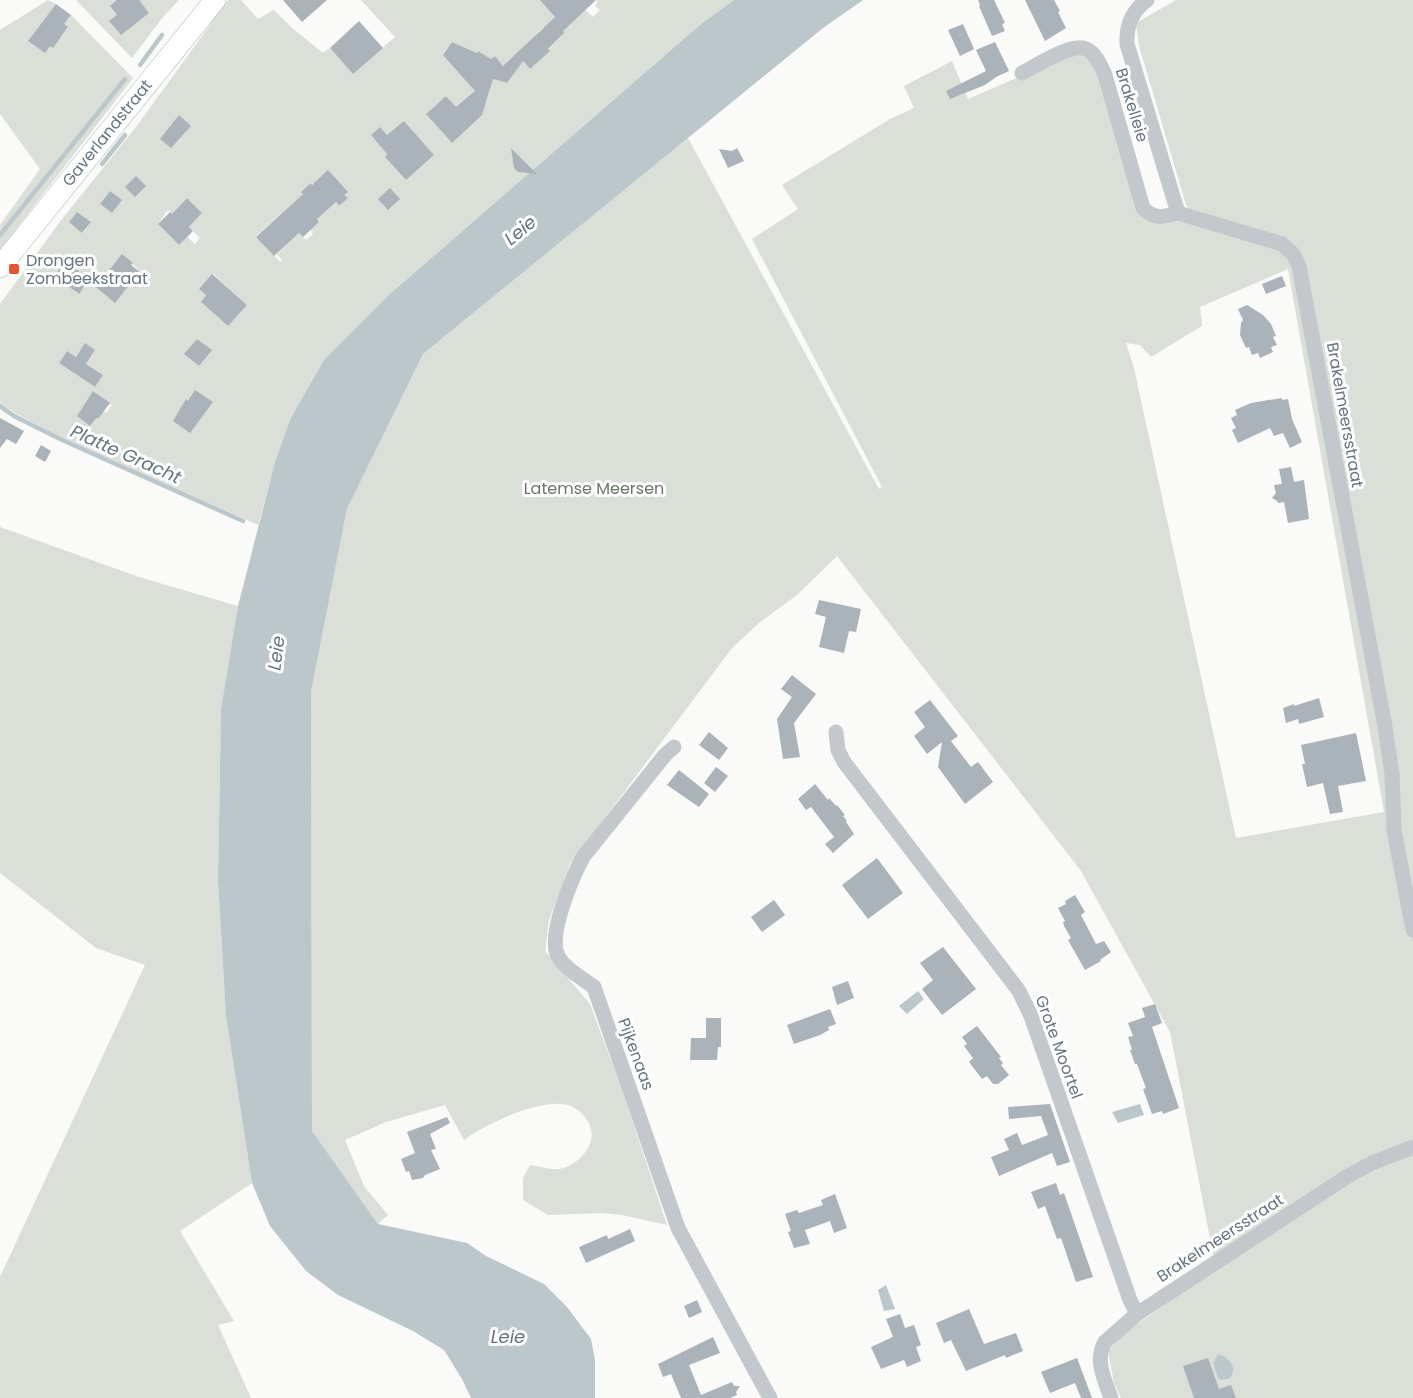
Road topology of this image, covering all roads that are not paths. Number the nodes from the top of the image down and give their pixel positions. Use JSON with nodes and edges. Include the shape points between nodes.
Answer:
{"nodes":[{"id":1,"x":215,"y":0,"type":"edge"},
{"id":2,"x":1147,"y":0,"type":"edge"},
{"id":3,"x":1022,"y":73,"type":"dead end"},
{"id":4,"x":1178,"y":213,"type":"junction"},
{"id":5,"x":0,"y":267,"type":"edge"},
{"id":6,"x":836,"y":732,"type":"dead end"},
{"id":7,"x":674,"y":747,"type":"dead end"},
{"id":8,"x":1413,"y":930,"type":"edge"},
{"id":9,"x":1413,"y":1147,"type":"edge"},
{"id":10,"x":1137,"y":1314,"type":"junction"},
{"id":11,"x":770,"y":1398,"type":"edge"},
{"id":12,"x":1111,"y":1398,"type":"edge"}],
"edges":[{"from":1,"to":5,"type":"main road","name":"Gaverlandstraat"},
{"from":2,"to":4,"type":"street","via":[[1128,24],[1127,44]]},
{"from":3,"to":4,"type":"street","name":"Brakelleie","via":[[1075,46],[1087,49],[1097,58],[1105,75],[1143,208],[1155,217]]},
{"from":4,"to":8,"type":"street","name":"Brakelmeersstraat","via":[[1282,244],[1299,266],[1388,744],[1394,830]]},
{"from":6,"to":10,"type":"street","name":"Grote Moortel","via":[[843,762],[1019,992],[1031,1016]]},
{"from":7,"to":11,"type":"street","name":"Pijkenaas","via":[[584,856],[561,913],[556,952],[566,966],[594,987],[678,1228]]},
{"from":9,"to":10,"type":"street","name":"Brakelmeersstraat","via":[[1348,1176]]},
{"from":10,"to":12,"type":"street","name":"Brakelmeersstraat","via":[[1102,1347],[1100,1363]]}]}
